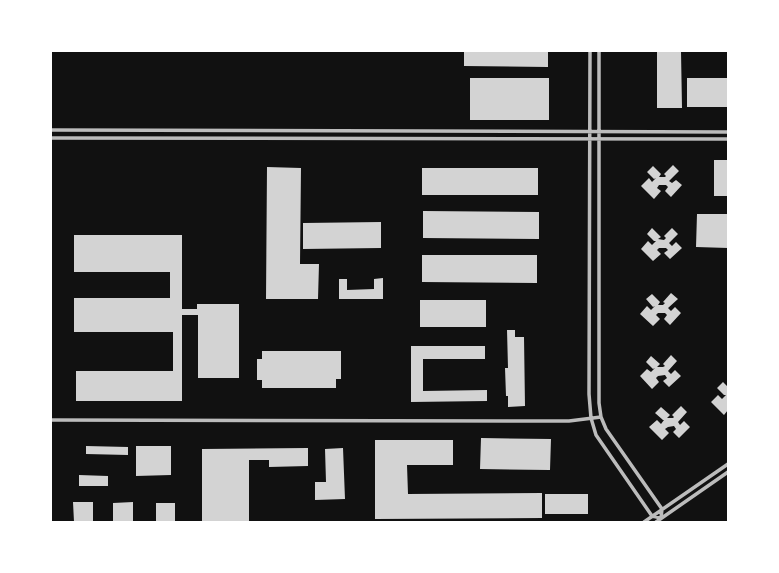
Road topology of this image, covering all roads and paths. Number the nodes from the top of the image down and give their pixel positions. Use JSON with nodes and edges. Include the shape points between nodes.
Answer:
{"nodes":[{"id":1,"x":590,"y":51,"type":"edge"},
{"id":2,"x":599,"y":51,"type":"edge"},
{"id":3,"x":51,"y":130,"type":"edge"},
{"id":4,"x":590,"y":132,"type":"junction"},
{"id":5,"x":598,"y":132,"type":"junction"},
{"id":6,"x":728,"y":132,"type":"edge"},
{"id":7,"x":51,"y":138,"type":"edge"},
{"id":8,"x":590,"y":139,"type":"junction"},
{"id":9,"x":598,"y":139,"type":"junction"},
{"id":10,"x":728,"y":139,"type":"edge"},
{"id":11,"x":601,"y":417,"type":"junction"},
{"id":12,"x":591,"y":418,"type":"junction"},
{"id":13,"x":51,"y":420,"type":"edge"},
{"id":14,"x":728,"y":464,"type":"edge"},
{"id":15,"x":728,"y":472,"type":"edge"},
{"id":16,"x":662,"y":509,"type":"junction"},
{"id":17,"x":652,"y":516,"type":"junction"},
{"id":18,"x":661,"y":518,"type":"junction"},
{"id":19,"x":644,"y":522,"type":"edge"},
{"id":20,"x":656,"y":522,"type":"edge"}],
"edges":[{"from":1,"to":4,"type":"street"},
{"from":2,"to":5,"type":"street"},
{"from":3,"to":4,"type":"street"},
{"from":4,"to":5,"type":"street"},
{"from":4,"to":8,"type":"street"},
{"from":5,"to":6,"type":"street"},
{"from":5,"to":9,"type":"street"},
{"from":7,"to":8,"type":"street"},
{"from":8,"to":9,"type":"street"},
{"from":8,"to":12,"type":"street"},
{"from":9,"to":10,"type":"street"},
{"from":9,"to":11,"type":"street","via":[[598,394]]},
{"from":11,"to":12,"type":"street"},
{"from":11,"to":16,"type":"street","via":[[606,429]]},
{"from":12,"to":13,"type":"street","via":[[568,421]]},
{"from":12,"to":17,"type":"street","via":[[596,435]]},
{"from":14,"to":16,"type":"street"},
{"from":15,"to":18,"type":"street"},
{"from":16,"to":17,"type":"street"},
{"from":16,"to":18,"type":"street"},
{"from":17,"to":18,"type":"street"},
{"from":17,"to":19,"type":"street"},
{"from":18,"to":20,"type":"street"}]}
